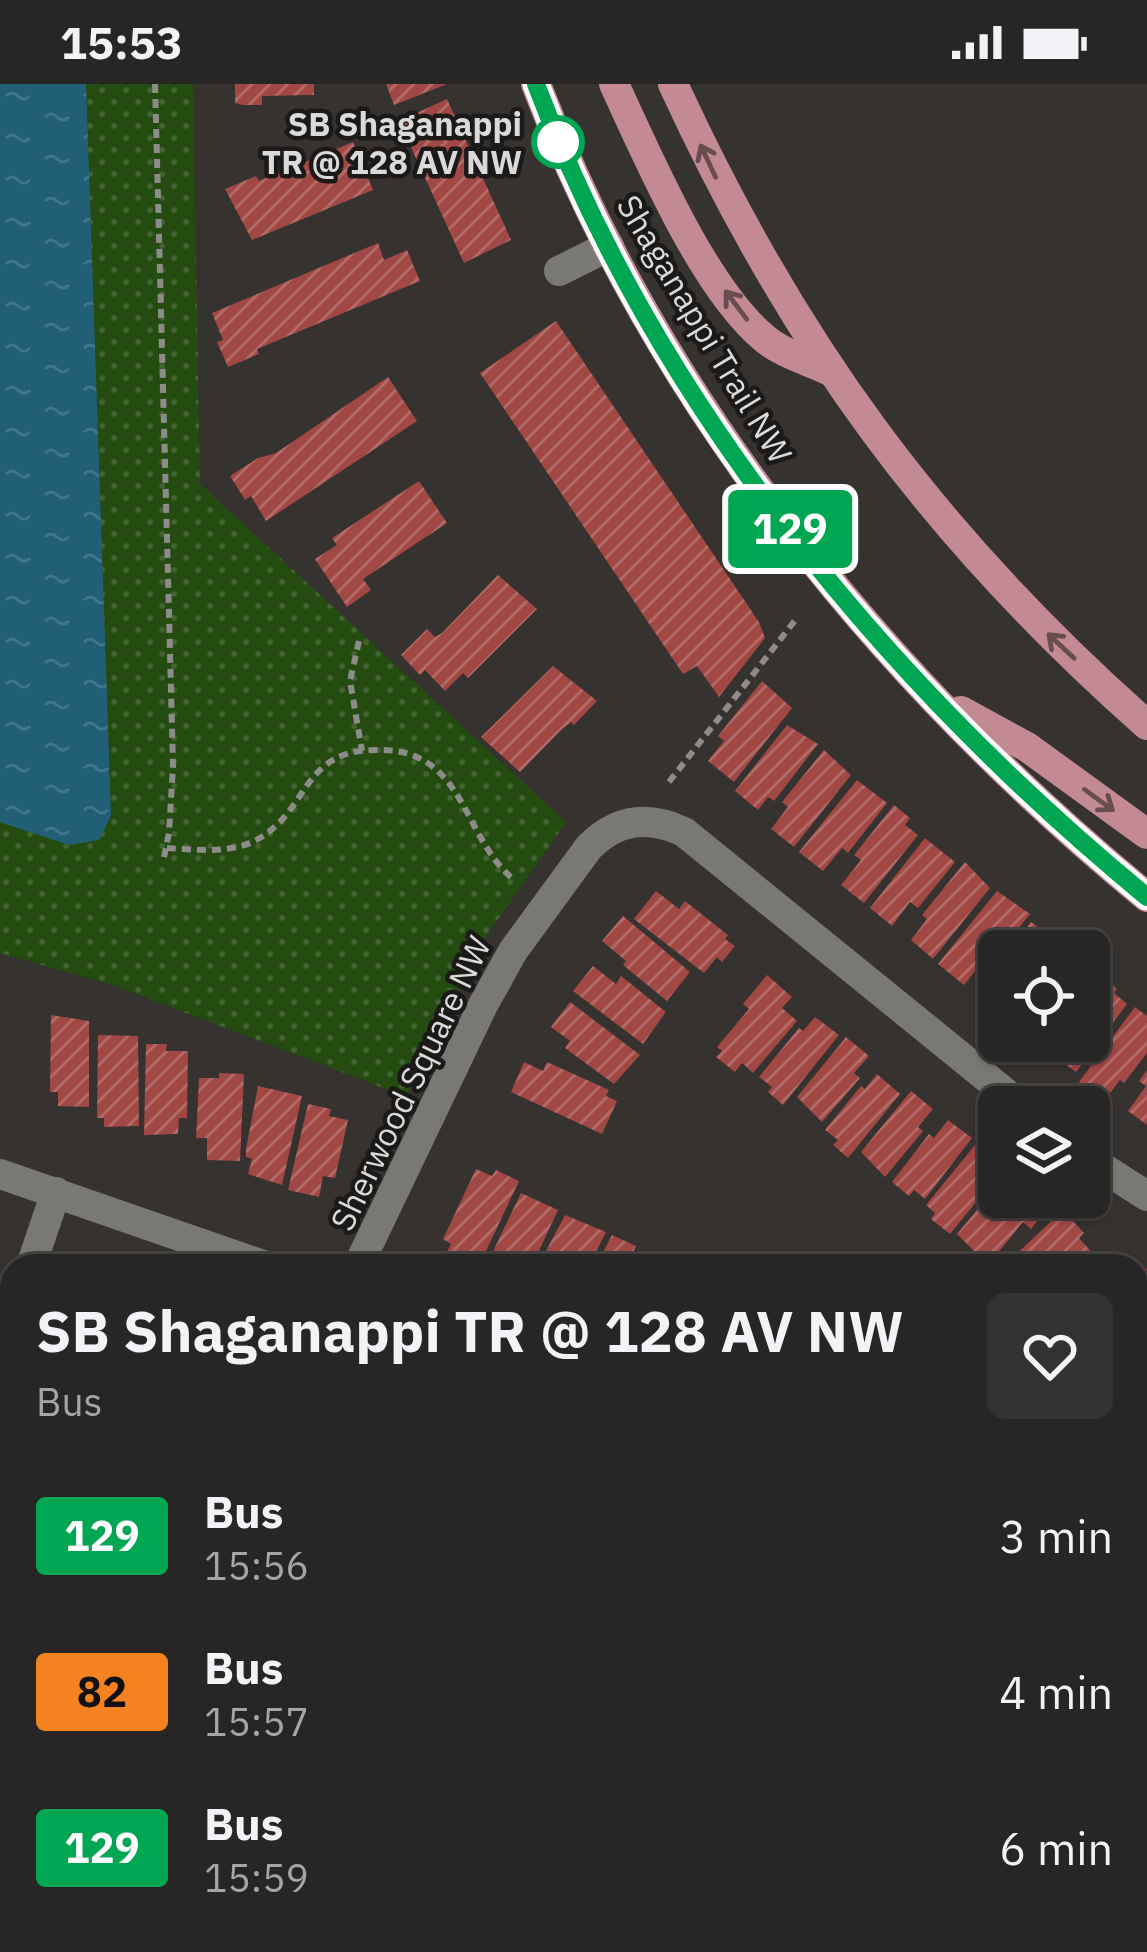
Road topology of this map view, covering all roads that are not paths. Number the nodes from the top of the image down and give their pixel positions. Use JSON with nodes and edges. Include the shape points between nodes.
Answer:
{"nodes":[{"id":1,"x":536,"y":84,"type":"edge"},
{"id":2,"x":614,"y":84,"type":"edge"},
{"id":3,"x":673,"y":84,"type":"edge"},
{"id":4,"x":609,"y":247,"type":"junction"},
{"id":5,"x":559,"y":272,"type":"dead end"},
{"id":6,"x":830,"y":371,"type":"junction"},
{"id":7,"x":929,"y":694,"type":"junction"},
{"id":8,"x":1147,"y":725,"type":"edge"},
{"id":9,"x":1147,"y":834,"type":"edge"},
{"id":10,"x":1147,"y":897,"type":"edge"},
{"id":11,"x":997,"y":1086,"type":"edge"},
{"id":12,"x":1110,"y":1172,"type":"edge"},
{"id":13,"x":0,"y":1174,"type":"edge"},
{"id":14,"x":56,"y":1192,"type":"junction"},
{"id":15,"x":1147,"y":1196,"type":"edge"},
{"id":16,"x":35,"y":1254,"type":"edge"},
{"id":17,"x":232,"y":1254,"type":"edge"},
{"id":18,"x":364,"y":1254,"type":"edge"}],
"edges":[{"from":1,"to":4,"type":"main road","name":"Shaganappi Trail NW"},
{"from":6,"to":2,"type":"main road","one_way":true,"via":[[766,340],[745,318],[666,195]]},
{"from":6,"to":3,"type":"main road","one_way":true,"via":[[718,182]]},
{"from":4,"to":5,"type":"street"},
{"from":4,"to":7,"type":"main road","name":"Shaganappi Trail NW","via":[[754,482]]},
{"from":8,"to":6,"type":"main road","one_way":true,"via":[[971,554]]},
{"from":7,"to":9,"type":"main road","one_way":true,"via":[[1027,748]]},
{"from":7,"to":10,"type":"main road","name":"Shaganappi Trail NW"},
{"from":11,"to":18,"type":"street","name":"Sherwood Square NW","via":[[684,832],[632,822],[589,847],[513,952]]},
{"from":12,"to":15,"type":"street"},
{"from":13,"to":14,"type":"street"},
{"from":14,"to":16,"type":"street"},
{"from":14,"to":17,"type":"street"}]}
